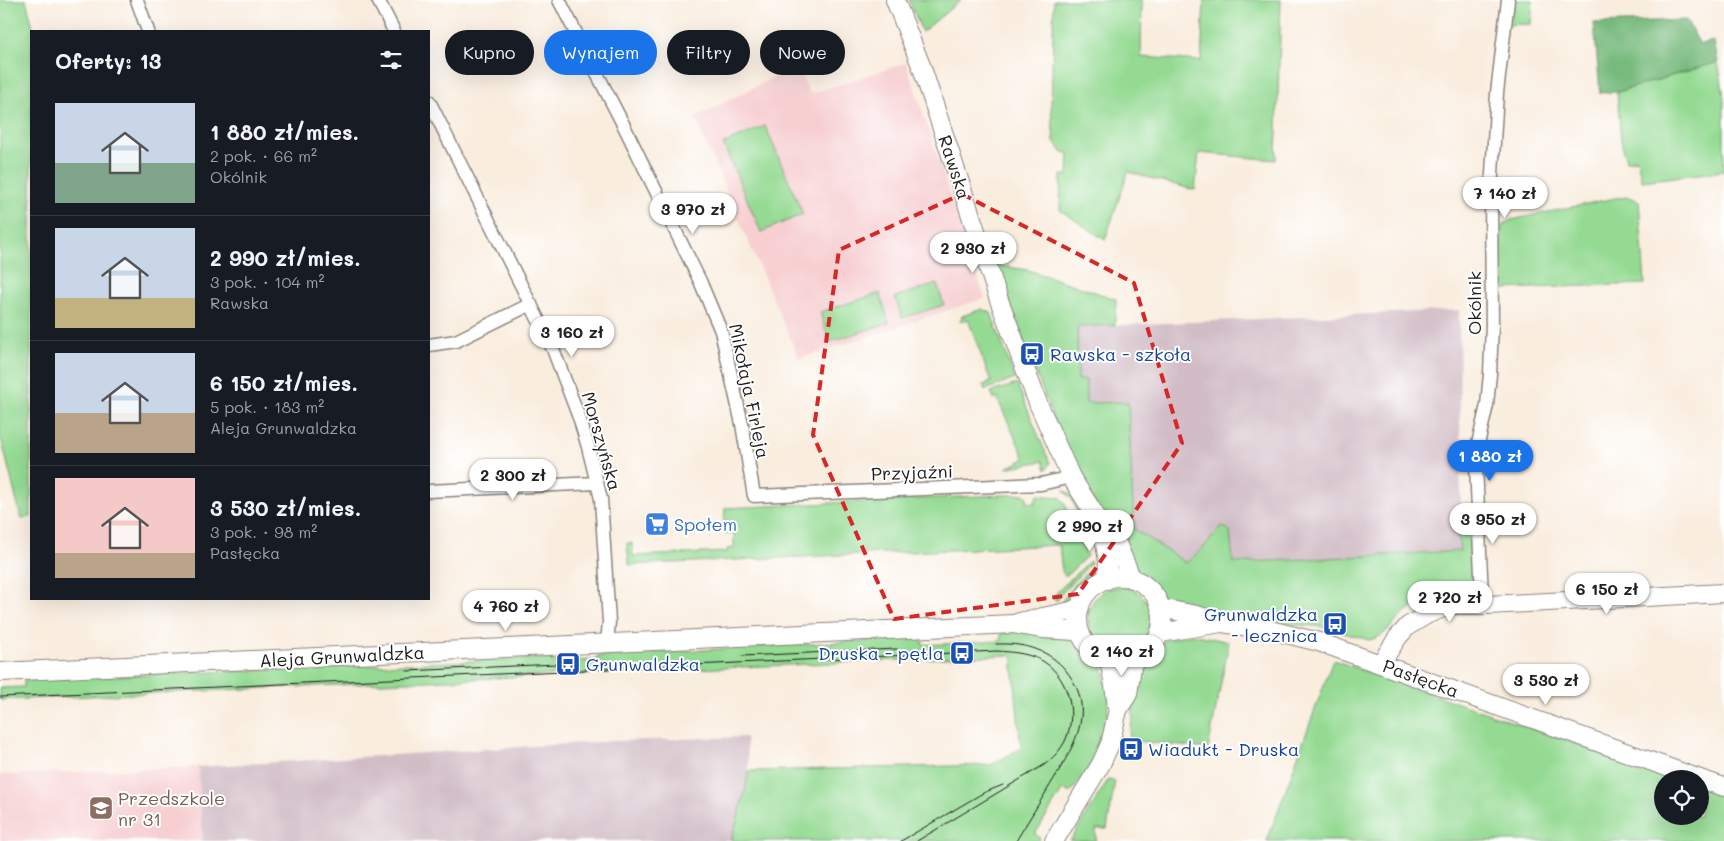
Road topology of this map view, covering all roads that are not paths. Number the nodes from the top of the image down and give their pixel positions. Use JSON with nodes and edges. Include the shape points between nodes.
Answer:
{"nodes":[{"id":1,"x":137,"y":0,"type":"edge"},
{"id":2,"x":378,"y":0,"type":"edge"},
{"id":3,"x":559,"y":0,"type":"edge"},
{"id":4,"x":895,"y":0,"type":"edge"},
{"id":5,"x":1508,"y":0,"type":"edge"},
{"id":6,"x":148,"y":30,"type":"edge"},
{"id":7,"x":393,"y":30,"type":"edge"},
{"id":8,"x":430,"y":103,"type":"edge"},
{"id":9,"x":530,"y":304,"type":"junction"},
{"id":10,"x":430,"y":346,"type":"edge"},
{"id":11,"x":1071,"y":477,"type":"junction"},
{"id":12,"x":597,"y":483,"type":"junction"},
{"id":13,"x":430,"y":491,"type":"edge"},
{"id":14,"x":754,"y":496,"type":"joint"},
{"id":15,"x":1101,"y":524,"type":"junction"},
{"id":16,"x":1132,"y":579,"type":"junction"},
{"id":17,"x":1107,"y":580,"type":"junction"},
{"id":18,"x":1724,"y":592,"type":"edge"},
{"id":19,"x":1488,"y":605,"type":"junction"},
{"id":20,"x":1080,"y":607,"type":"junction"},
{"id":21,"x":1160,"y":608,"type":"junction"},
{"id":22,"x":1222,"y":623,"type":"junction"},
{"id":23,"x":1013,"y":624,"type":"junction"},
{"id":24,"x":1160,"y":633,"type":"junction"},
{"id":25,"x":1082,"y":634,"type":"junction"},
{"id":26,"x":607,"y":643,"type":"junction"},
{"id":27,"x":1135,"y":658,"type":"junction"},
{"id":28,"x":1108,"y":659,"type":"junction"},
{"id":29,"x":1381,"y":663,"type":"junction"},
{"id":30,"x":0,"y":672,"type":"edge"},
{"id":31,"x":1118,"y":710,"type":"junction"},
{"id":32,"x":1675,"y":770,"type":"edge"},
{"id":33,"x":1709,"y":782,"type":"edge"},
{"id":34,"x":1724,"y":787,"type":"edge"},
{"id":35,"x":1054,"y":841,"type":"edge"}],
"edges":[{"from":1,"to":6,"type":"street"},
{"from":2,"to":7,"type":"street"},
{"from":3,"to":14,"type":"street","name":"Mikołaja Firleja","via":[[696,272],[721,331]]},
{"from":4,"to":11,"type":"main road","name":"Rawska","via":[[922,68],[1019,356]]},
{"from":5,"to":19,"type":"street","name":"Okólnik","via":[[1497,93],[1491,190],[1490,374],[1476,466],[1482,596]]},
{"from":8,"to":9,"type":"street","name":"Morszyńska"},
{"from":9,"to":10,"type":"street","via":[[456,341]]},
{"from":9,"to":12,"type":"street","name":"Morszyńska","via":[[564,375]]},
{"from":11,"to":14,"type":"street","name":"Przyjaźni","via":[[1040,484]]},
{"from":11,"to":15,"type":"main road","name":"Rawska"},
{"from":12,"to":13,"type":"street"},
{"from":12,"to":26,"type":"street","name":"Morszyńska","via":[[606,576]]},
{"from":15,"to":16,"type":"main road","name":"Rawska","via":[[1116,541]]},
{"from":15,"to":17,"type":"main road","name":"Rawska","via":[[1108,561]]},
{"from":16,"to":17,"type":"main road"},
{"from":16,"to":21,"type":"main road","via":[[1147,587],[1158,600]]},
{"from":17,"to":20,"type":"main road","via":[[1088,594]]},
{"from":18,"to":19,"type":"main road"},
{"from":19,"to":29,"type":"main road","via":[[1452,605],[1428,614],[1408,626]]},
{"from":20,"to":23,"type":"main road","name":"Aleja Grunwaldzka"},
{"from":20,"to":25,"type":"main road"},
{"from":21,"to":22,"type":"main road","name":"Pasłęcka"},
{"from":21,"to":24,"type":"main road"},
{"from":22,"to":24,"type":"main road","name":"Pasłęcka"},
{"from":22,"to":29,"type":"main road","name":"Pasłęcka","via":[[1293,634]]},
{"from":23,"to":25,"type":"main road","name":"Aleja Grunwaldzka"},
{"from":23,"to":26,"type":"main road","name":"Aleja Grunwaldzka"},
{"from":24,"to":27,"type":"main road","via":[[1148,651]]},
{"from":25,"to":28,"type":"main road","via":[[1095,652]]},
{"from":26,"to":30,"type":"main road","name":"Aleja Grunwaldzka"},
{"from":27,"to":28,"type":"main road"},
{"from":27,"to":31,"type":"main road","via":[[1128,694]]},
{"from":28,"to":31,"type":"main road"},
{"from":29,"to":32,"type":"main road","name":"Pasłęcka"},
{"from":31,"to":35,"type":"main road","via":[[1101,764]]},
{"from":33,"to":34,"type":"main road","name":"Pasłęcka"}]}
